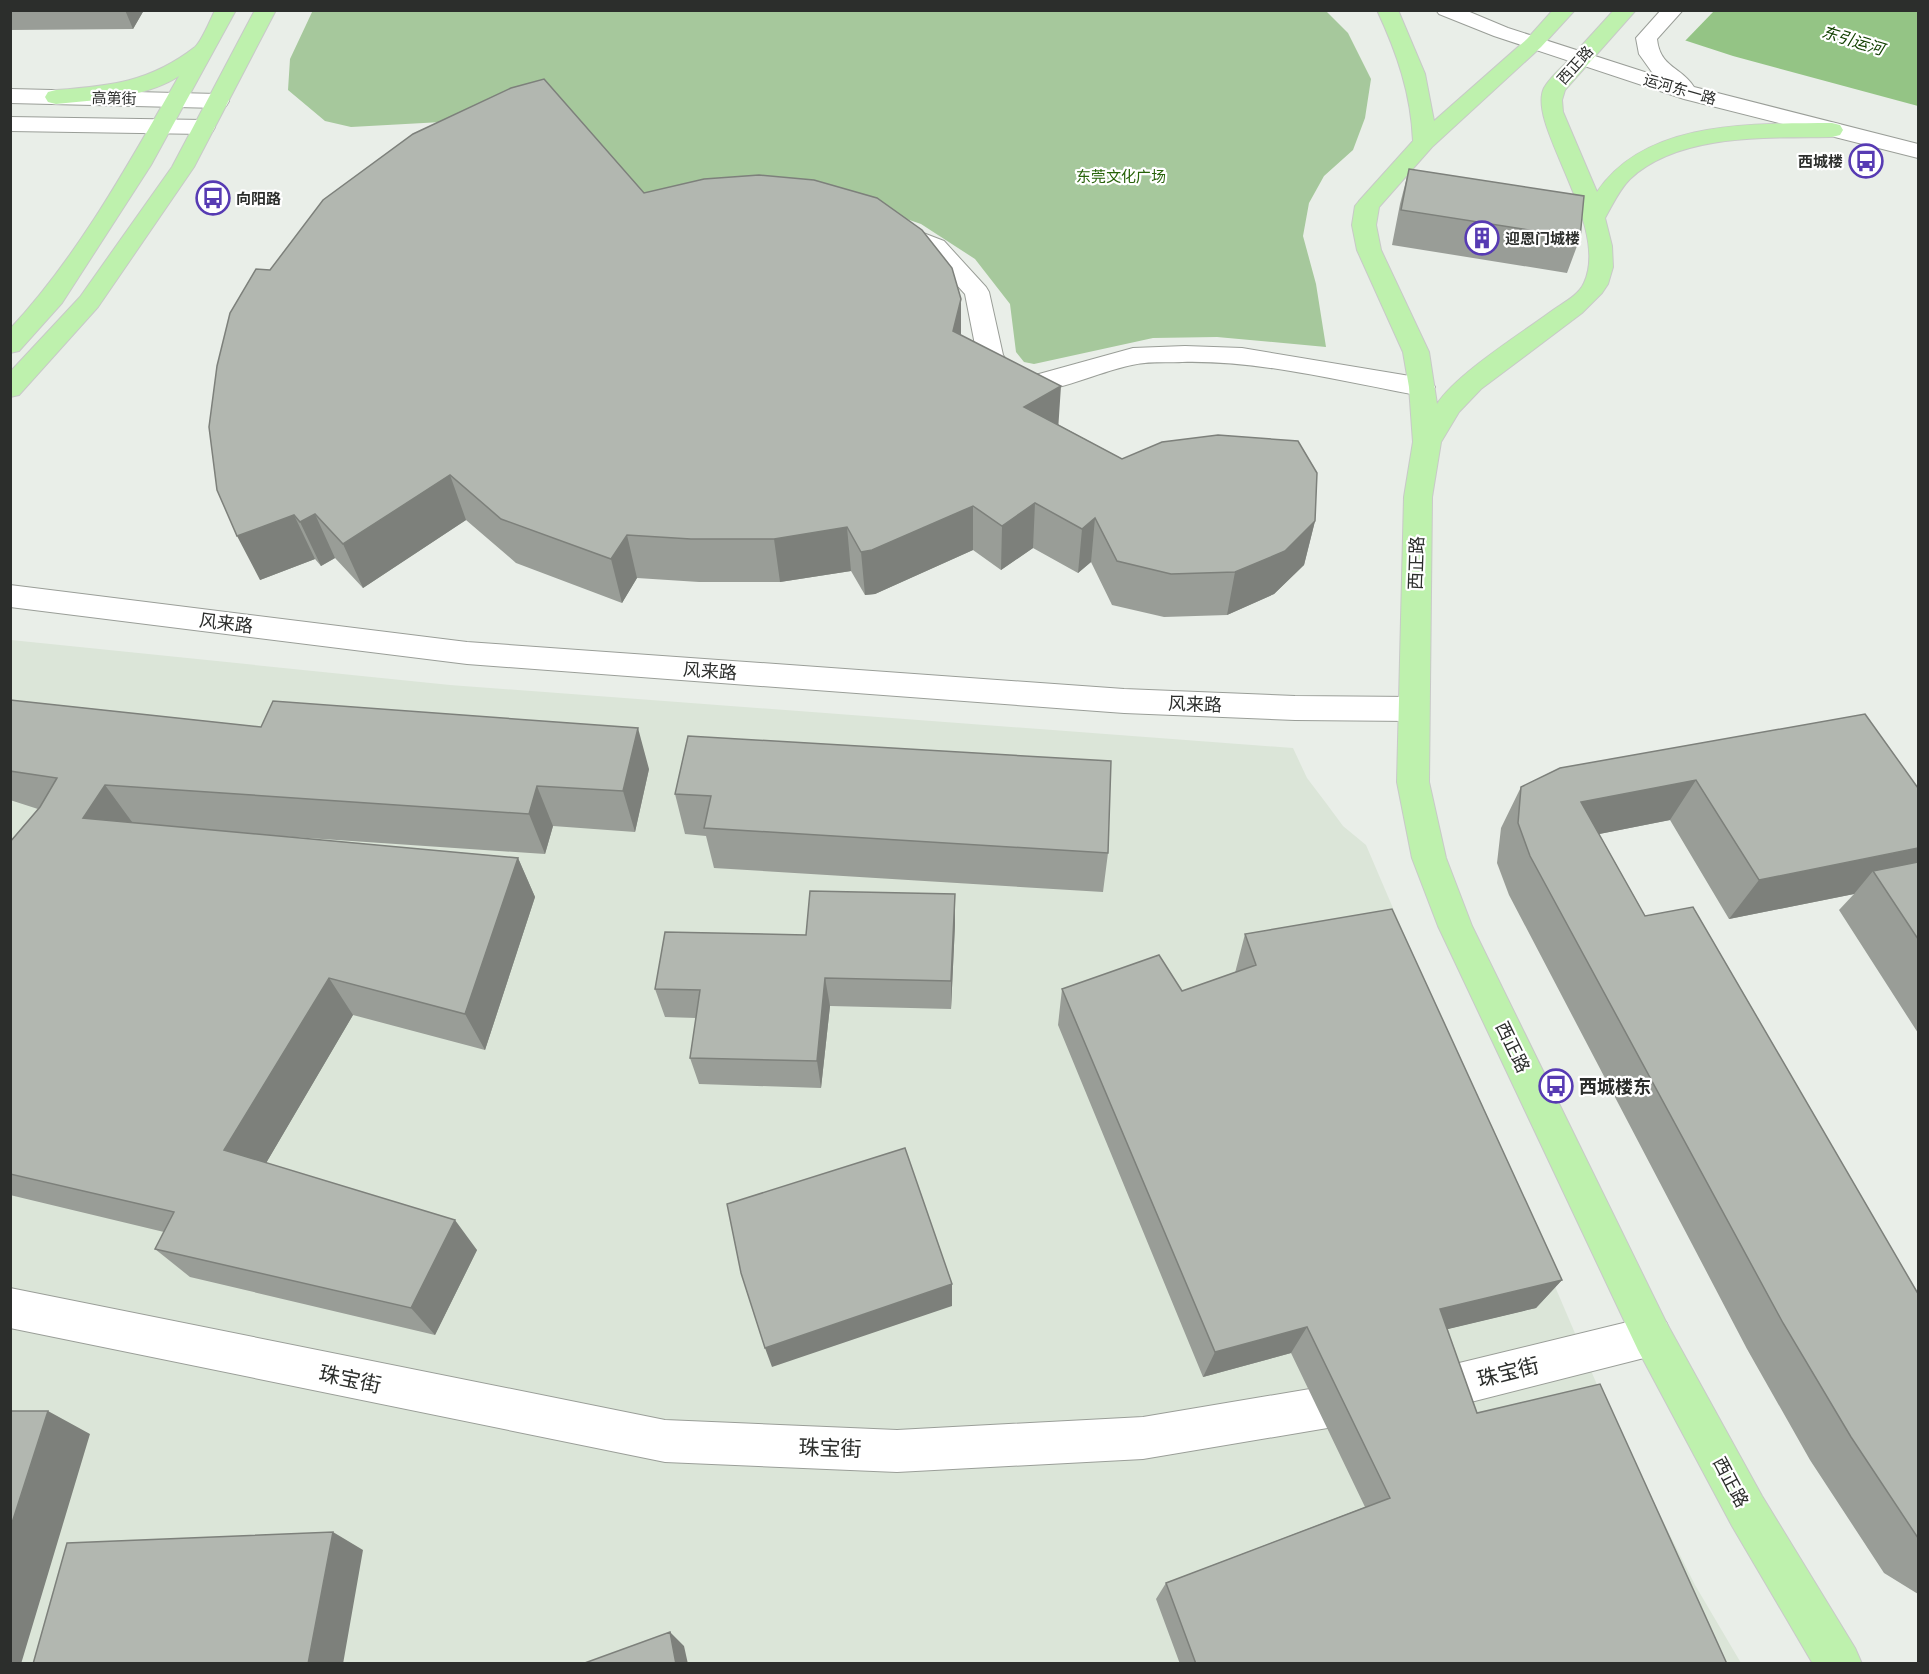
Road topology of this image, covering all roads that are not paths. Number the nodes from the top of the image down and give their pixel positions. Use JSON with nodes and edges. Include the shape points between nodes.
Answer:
{"nodes":[{"id":1,"x":226,"y":10,"type":"edge"},
{"id":2,"x":266,"y":10,"type":"edge"},
{"id":3,"x":1387,"y":10,"type":"edge"},
{"id":4,"x":1446,"y":10,"type":"edge"},
{"id":5,"x":1565,"y":10,"type":"edge"},
{"id":6,"x":1673,"y":10,"type":"edge"},
{"id":7,"x":1618,"y":18,"type":"edge"},
{"id":8,"x":1534,"y":43,"type":"junction"},
{"id":9,"x":206,"y":47,"type":"junction"},
{"id":10,"x":1581,"y":58,"type":"junction"},
{"id":11,"x":1692,"y":94,"type":"junction"},
{"id":12,"x":10,"y":96,"type":"edge"},
{"id":13,"x":56,"y":97,"type":"junction"},
{"id":14,"x":177,"y":100,"type":"junction"},
{"id":15,"x":218,"y":101,"type":"junction"},
{"id":16,"x":10,"y":124,"type":"edge"},
{"id":17,"x":161,"y":127,"type":"junction"},
{"id":18,"x":204,"y":128,"type":"junction"},
{"id":19,"x":1832,"y":130,"type":"junction"},
{"id":20,"x":1424,"y":142,"type":"junction"},
{"id":21,"x":1918,"y":151,"type":"edge"},
{"id":22,"x":866,"y":217,"type":"edge"},
{"id":23,"x":1594,"y":217,"type":"junction"},
{"id":24,"x":10,"y":345,"type":"edge"},
{"id":25,"x":1422,"y":387,"type":"junction"},
{"id":26,"x":10,"y":388,"type":"edge"},
{"id":27,"x":1427,"y":442,"type":"junction"},
{"id":28,"x":10,"y":596,"type":"edge"},
{"id":29,"x":1412,"y":709,"type":"junction"},
{"id":30,"x":10,"y":1308,"type":"edge"},
{"id":31,"x":1652,"y":1336,"type":"junction"},
{"id":32,"x":1839,"y":1664,"type":"edge"}],
"edges":[{"from":1,"to":9,"type":"main road"},
{"from":2,"to":15,"type":"main road"},
{"from":3,"to":20,"type":"main road","via":[[1419,86]]},
{"from":4,"to":8,"type":"street","name":"运河东一路"},
{"from":5,"to":8,"type":"main road","name":"西正路"},
{"from":6,"to":11,"type":"street","via":[[1646,38],[1646,48],[1659,68]]},
{"from":7,"to":10,"type":"main road","name":"西正路"},
{"from":8,"to":10,"type":"street","name":"运河东一路"},
{"from":8,"to":20,"type":"main road","name":"西正路"},
{"from":9,"to":13,"type":"main road","via":[[161,78],[112,92]]},
{"from":9,"to":14,"type":"main road"},
{"from":10,"to":11,"type":"street","name":"运河东一路"},
{"from":10,"to":23,"type":"main road","name":"西正路","via":[[1555,88],[1551,100],[1552,112]]},
{"from":11,"to":19,"type":"street","name":"运河东一路"},
{"from":12,"to":13,"type":"street","name":"高第街"},
{"from":13,"to":14,"type":"street","name":"高第街"},
{"from":14,"to":15,"type":"street","name":"高第街"},
{"from":14,"to":17,"type":"main road"},
{"from":15,"to":18,"type":"main road"},
{"from":16,"to":17,"type":"street","name":"高第街"},
{"from":17,"to":18,"type":"street","name":"高第街"},
{"from":17,"to":24,"type":"main road","via":[[53,298]]},
{"from":18,"to":26,"type":"main road","via":[[183,167],[89,302]]},
{"from":19,"to":21,"type":"street","name":"运河东一路"},
{"from":19,"to":23,"type":"main road","via":[[1772,130],[1700,139],[1673,147],[1625,172]]},
{"from":20,"to":25,"type":"main road","name":"西正路","via":[[1367,206],[1364,225],[1369,250],[1416,351]]},
{"from":22,"to":25,"type":"street","via":[[935,246],[977,292],[990,355],[1008,383],[1040,383],[1133,356],[1185,354],[1242,356]]},
{"from":23,"to":27,"type":"main road","name":"西正路","via":[[1602,254],[1595,284],[1585,298],[1472,383],[1449,406]]},
{"from":25,"to":27,"type":"main road","name":"西正路"},
{"from":27,"to":29,"type":"main road","name":"西正路","via":[[1418,497]]},
{"from":28,"to":29,"type":"street","name":"风来路","via":[[467,653],[1124,701]]},
{"from":29,"to":31,"type":"main road","name":"西正路","via":[[1413,782],[1429,858],[1461,937]]},
{"from":30,"to":31,"type":"street","name":"珠宝街","via":[[665,1441],[897,1450],[1143,1438],[1455,1385]]},
{"from":31,"to":32,"type":"main road","name":"西正路","via":[[1746,1511]]}]}
